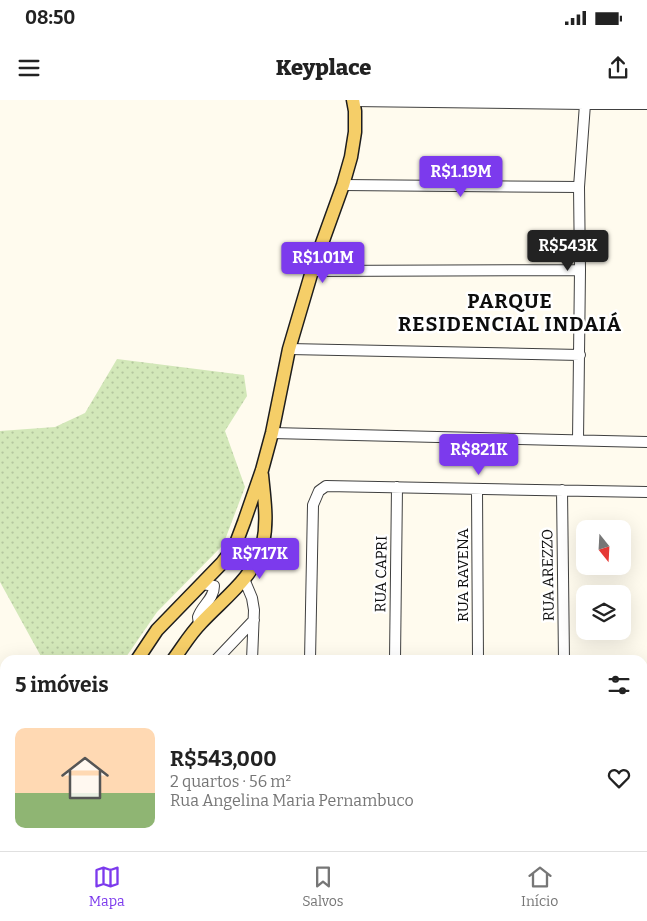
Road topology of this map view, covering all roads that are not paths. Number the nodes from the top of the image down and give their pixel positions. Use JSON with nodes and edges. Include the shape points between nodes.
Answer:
{"nodes":[{"id":1,"x":353,"y":101,"type":"edge"},
{"id":2,"x":585,"y":104,"type":"junction"},
{"id":3,"x":647,"y":104,"type":"edge"},
{"id":4,"x":343,"y":184,"type":"junction"},
{"id":5,"x":579,"y":187,"type":"junction"},
{"id":6,"x":580,"y":270,"type":"junction"},
{"id":7,"x":312,"y":271,"type":"junction"},
{"id":8,"x":289,"y":349,"type":"junction"},
{"id":9,"x":580,"y":355,"type":"junction"},
{"id":10,"x":272,"y":433,"type":"junction"},
{"id":11,"x":578,"y":440,"type":"junction"},
{"id":12,"x":647,"y":442,"type":"edge"},
{"id":13,"x":262,"y":470,"type":"junction"},
{"id":14,"x":397,"y":487,"type":"junction"},
{"id":15,"x":477,"y":489,"type":"junction"},
{"id":16,"x":562,"y":490,"type":"junction"},
{"id":17,"x":647,"y":492,"type":"edge"},
{"id":18,"x":244,"y":579,"type":"junction"},
{"id":19,"x":203,"y":584,"type":"junction"},
{"id":20,"x":254,"y":620,"type":"junction"},
{"id":21,"x":199,"y":625,"type":"junction"},
{"id":22,"x":150,"y":640,"type":"junction"},
{"id":23,"x":231,"y":645,"type":"junction"},
{"id":24,"x":253,"y":645,"type":"junction"},
{"id":25,"x":140,"y":655,"type":"edge"},
{"id":26,"x":148,"y":655,"type":"edge"},
{"id":27,"x":177,"y":655,"type":"edge"},
{"id":28,"x":221,"y":655,"type":"edge"},
{"id":29,"x":252,"y":655,"type":"edge"},
{"id":30,"x":310,"y":655,"type":"edge"},
{"id":31,"x":395,"y":655,"type":"edge"},
{"id":32,"x":478,"y":655,"type":"edge"},
{"id":33,"x":564,"y":655,"type":"edge"}],
"edges":[{"from":1,"to":2,"type":"street"},
{"from":1,"to":4,"type":"main road","via":[[355,132]]},
{"from":2,"to":3,"type":"street"},
{"from":2,"to":5,"type":"street"},
{"from":4,"to":5,"type":"street"},
{"from":4,"to":7,"type":"main road"},
{"from":5,"to":6,"type":"street"},
{"from":6,"to":7,"type":"street"},
{"from":6,"to":9,"type":"street"},
{"from":7,"to":8,"type":"main road"},
{"from":8,"to":9,"type":"street"},
{"from":8,"to":10,"type":"main road"},
{"from":9,"to":11,"type":"street"},
{"from":10,"to":11,"type":"street"},
{"from":10,"to":13,"type":"main road"},
{"from":11,"to":12,"type":"street"},
{"from":13,"to":18,"type":"main road","via":[[266,511],[263,544]]},
{"from":13,"to":19,"type":"main road","via":[[234,546]]},
{"from":14,"to":15,"type":"street"},
{"from":14,"to":30,"type":"street","via":[[326,486],[319,491],[314,505]]},
{"from":14,"to":31,"type":"street","name":"RUA CAPRI"},
{"from":15,"to":16,"type":"street"},
{"from":15,"to":32,"type":"street","name":"RUA RAVENA"},
{"from":16,"to":17,"type":"street"},
{"from":16,"to":33,"type":"street","name":"RUA AREZZO"},
{"from":18,"to":20,"type":"street","via":[[252,598]]},
{"from":18,"to":21,"type":"main road"},
{"from":19,"to":21,"type":"street","via":[[214,586],[214,591],[198,617]]},
{"from":19,"to":22,"type":"main road"},
{"from":20,"to":23,"type":"street"},
{"from":20,"to":24,"type":"street"},
{"from":21,"to":27,"type":"main road"},
{"from":22,"to":25,"type":"main road"},
{"from":22,"to":26,"type":"main road"},
{"from":23,"to":24,"type":"street","via":[[239,642]]},
{"from":23,"to":28,"type":"street"},
{"from":24,"to":29,"type":"street"}]}
